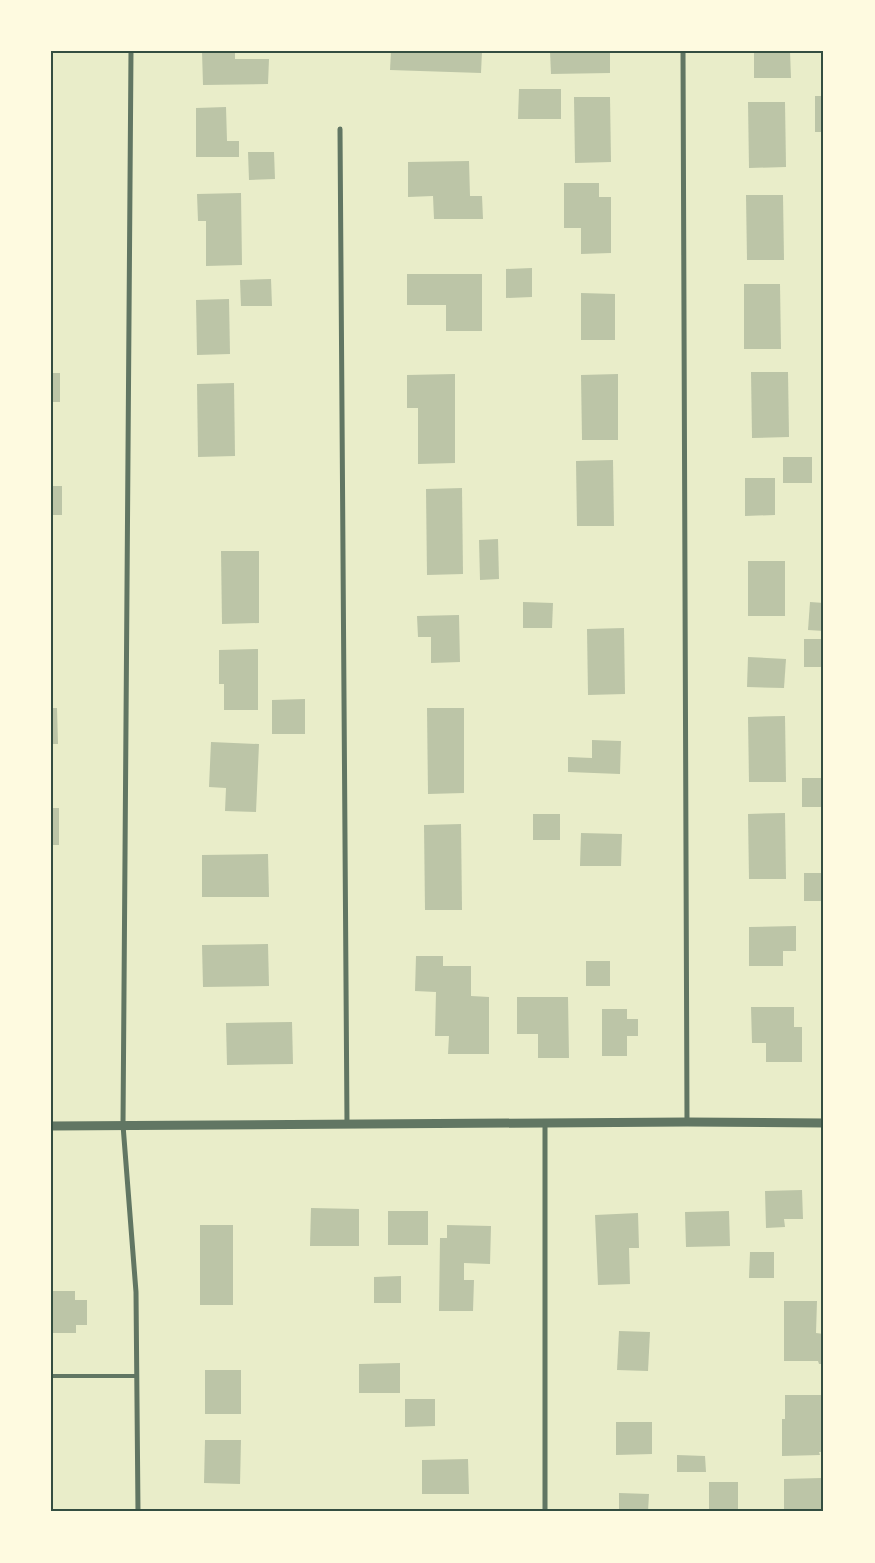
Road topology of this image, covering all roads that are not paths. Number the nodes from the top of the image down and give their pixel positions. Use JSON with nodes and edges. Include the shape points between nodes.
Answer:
{"nodes":[{"id":1,"x":131,"y":51,"type":"edge"},
{"id":2,"x":683,"y":51,"type":"edge"},
{"id":3,"x":340,"y":129,"type":"dead end"},
{"id":4,"x":687,"y":1122,"type":"junction"},
{"id":5,"x":546,"y":1123,"type":"junction"},
{"id":6,"x":824,"y":1123,"type":"edge"},
{"id":7,"x":346,"y":1124,"type":"junction"},
{"id":8,"x":123,"y":1125,"type":"junction"},
{"id":9,"x":51,"y":1126,"type":"edge"},
{"id":10,"x":51,"y":1376,"type":"edge"},
{"id":11,"x":137,"y":1376,"type":"junction"},
{"id":12,"x":138,"y":1512,"type":"edge"},
{"id":13,"x":546,"y":1512,"type":"edge"}],
"edges":[{"from":1,"to":8,"type":"street"},
{"from":2,"to":4,"type":"street"},
{"from":3,"to":7,"type":"street"},
{"from":4,"to":5,"type":"street"},
{"from":4,"to":6,"type":"street"},
{"from":5,"to":7,"type":"street"},
{"from":5,"to":13,"type":"street"},
{"from":7,"to":8,"type":"street"},
{"from":8,"to":9,"type":"street"},
{"from":8,"to":11,"type":"street","via":[[136,1292]]},
{"from":10,"to":11,"type":"lane"},
{"from":11,"to":12,"type":"street"}]}
